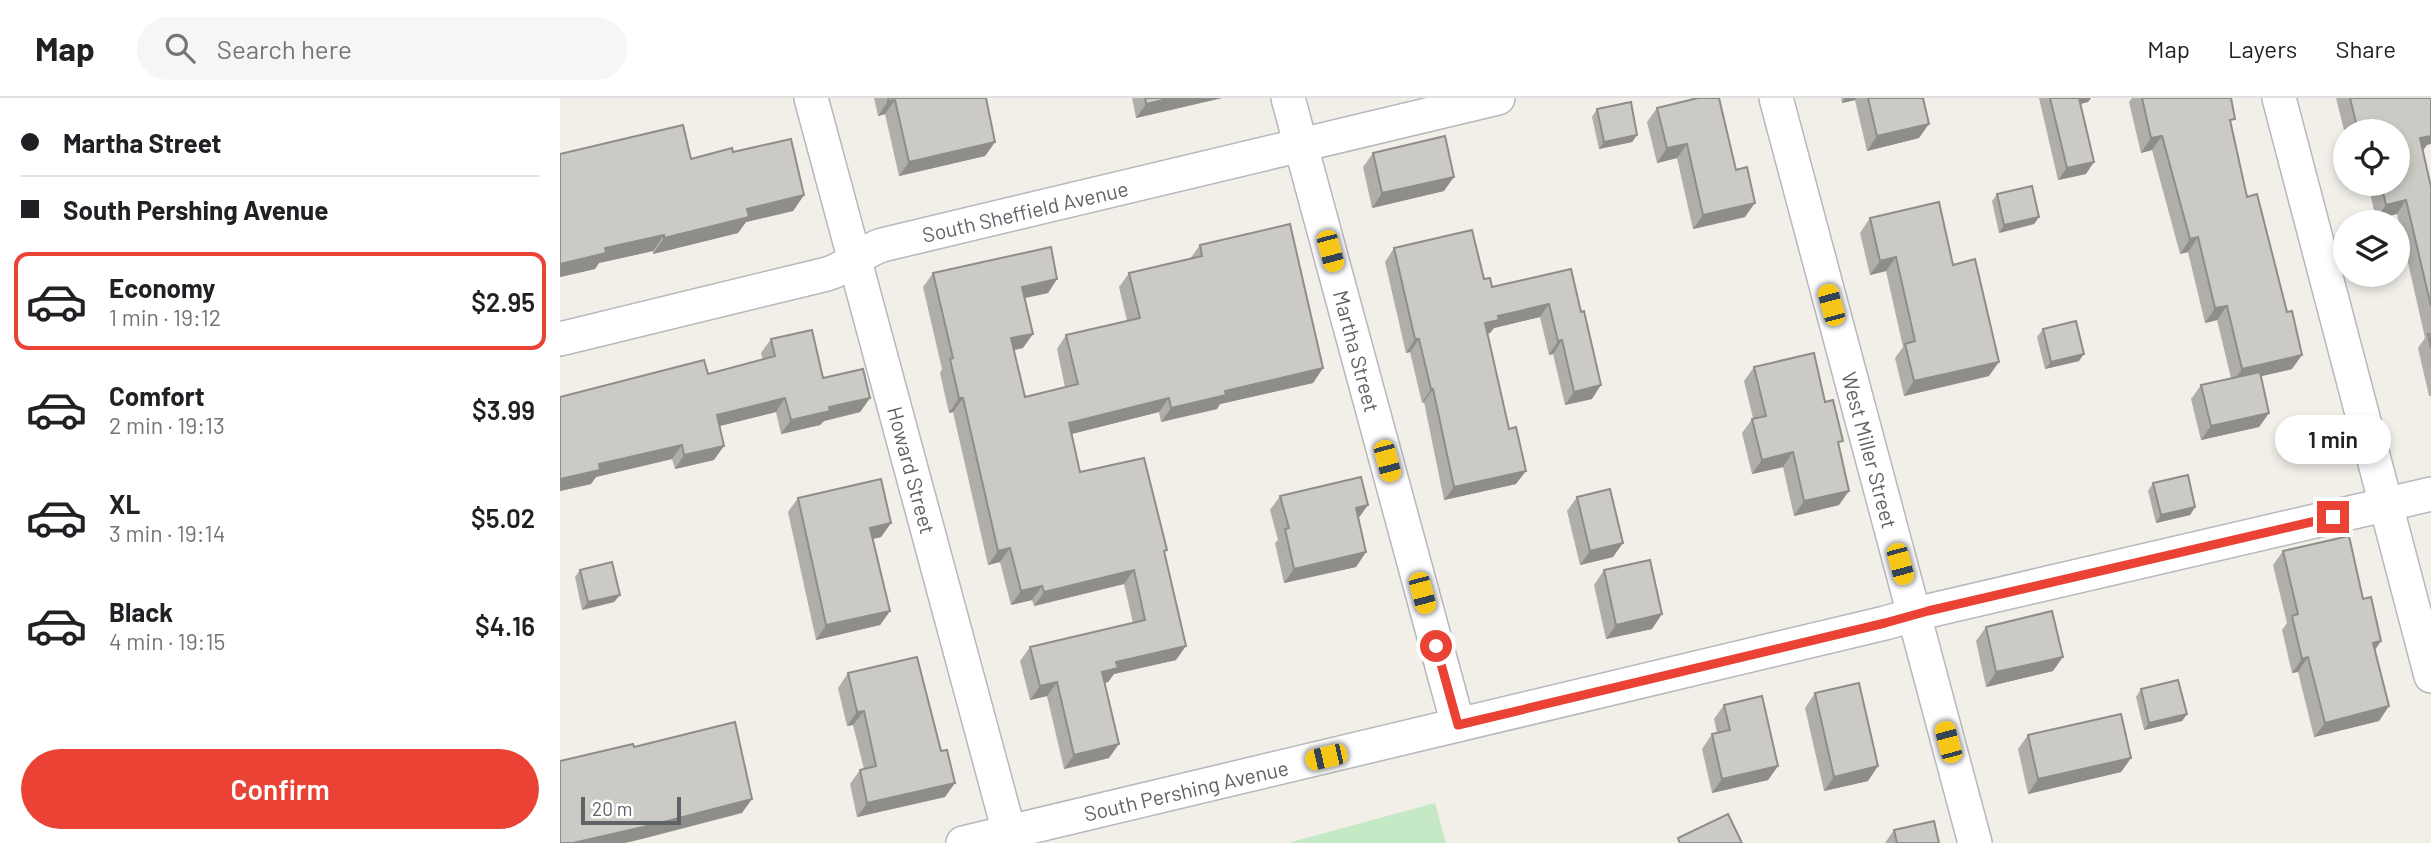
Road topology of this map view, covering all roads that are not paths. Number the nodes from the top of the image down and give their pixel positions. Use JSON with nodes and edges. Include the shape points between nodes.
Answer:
{"nodes":[{"id":1,"x":811,"y":98,"type":"edge"},
{"id":2,"x":1288,"y":98,"type":"edge"},
{"id":3,"x":1497,"y":98,"type":"edge"},
{"id":4,"x":1776,"y":98,"type":"edge"},
{"id":5,"x":2279,"y":98,"type":"edge"},
{"id":6,"x":1301,"y":145,"type":"junction"},
{"id":7,"x":855,"y":260,"type":"junction"},
{"id":8,"x":560,"y":339,"type":"edge"},
{"id":9,"x":2431,"y":494,"type":"edge"},
{"id":10,"x":2386,"y":505,"type":"junction"},
{"id":11,"x":1914,"y":615,"type":"junction"},
{"id":12,"x":2431,"y":676,"type":"edge"},
{"id":13,"x":1458,"y":725,"type":"junction"},
{"id":14,"x":1011,"y":837,"type":"edge"},
{"id":15,"x":963,"y":843,"type":"edge"},
{"id":16,"x":1975,"y":843,"type":"edge"}],
"edges":[{"from":1,"to":7,"type":"street","name":"Howard Street"},
{"from":2,"to":6,"type":"street","name":"Martha Street"},
{"from":3,"to":6,"type":"street","name":"South Sheffield Avenue"},
{"from":4,"to":11,"type":"street","name":"West Miller Street"},
{"from":5,"to":10,"type":"street"},
{"from":6,"to":7,"type":"street","name":"South Sheffield Avenue","via":[[882,245]]},
{"from":6,"to":13,"type":"street","name":"Martha Street"},
{"from":7,"to":8,"type":"street","name":"South Sheffield Avenue","via":[[827,275]]},
{"from":7,"to":14,"type":"street","name":"Howard Street"},
{"from":9,"to":10,"type":"street","name":"South Pershing Avenue"},
{"from":10,"to":11,"type":"street","name":"South Pershing Avenue"},
{"from":10,"to":12,"type":"street"},
{"from":11,"to":13,"type":"street","name":"South Pershing Avenue"},
{"from":11,"to":16,"type":"street","name":"West Miller Street"},
{"from":13,"to":14,"type":"street","name":"South Pershing Avenue"},
{"from":14,"to":15,"type":"street","name":"South Pershing Avenue"}]}
